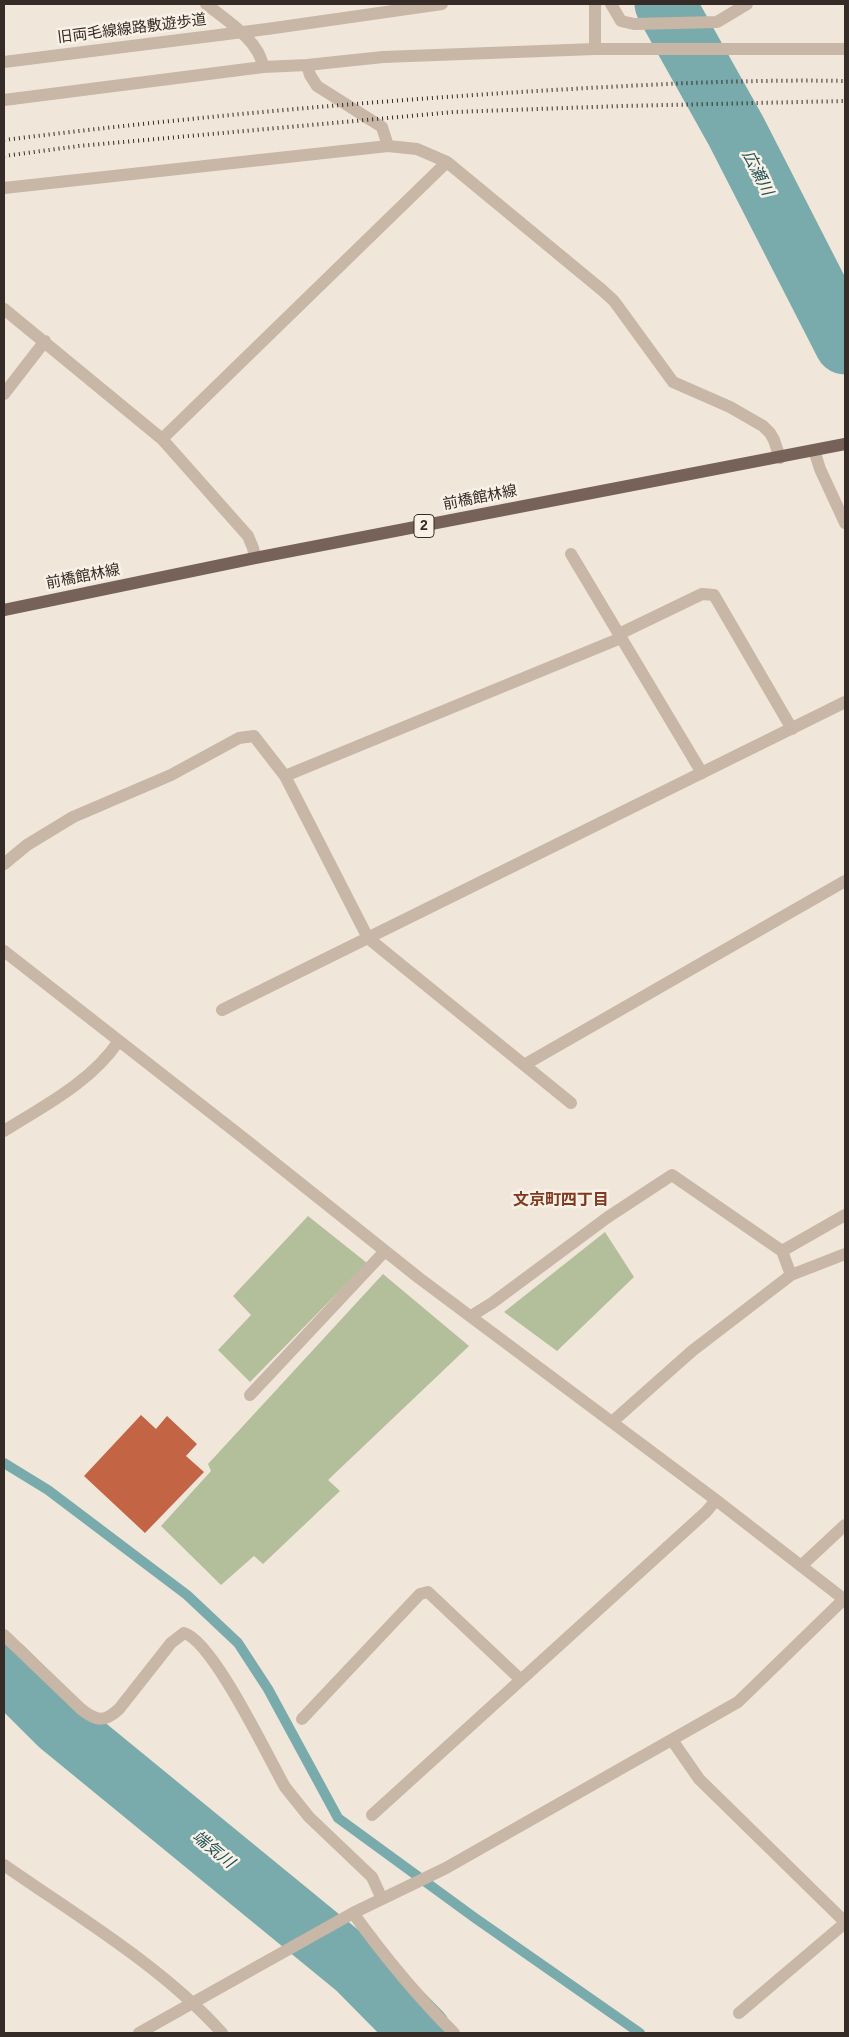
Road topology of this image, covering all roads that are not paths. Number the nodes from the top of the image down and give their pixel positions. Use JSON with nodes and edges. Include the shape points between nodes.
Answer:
{"nodes":[{"id":1,"x":206,"y":4,"type":"edge"},
{"id":2,"x":442,"y":4,"type":"edge"},
{"id":3,"x":595,"y":4,"type":"edge"},
{"id":4,"x":611,"y":4,"type":"edge"},
{"id":5,"x":747,"y":4,"type":"edge"},
{"id":6,"x":596,"y":49,"type":"junction"},
{"id":7,"x":845,"y":49,"type":"edge"},
{"id":8,"x":4,"y":62,"type":"edge"},
{"id":9,"x":307,"y":66,"type":"junction"},
{"id":10,"x":263,"y":67,"type":"junction"},
{"id":11,"x":4,"y":100,"type":"edge"},
{"id":12,"x":388,"y":146,"type":"junction"},
{"id":13,"x":447,"y":162,"type":"junction"},
{"id":14,"x":4,"y":188,"type":"edge"},
{"id":15,"x":4,"y":309,"type":"edge"},
{"id":16,"x":45,"y":341,"type":"junction"},
{"id":17,"x":4,"y":394,"type":"edge"},
{"id":18,"x":162,"y":439,"type":"junction"},
{"id":19,"x":845,"y":444,"type":"edge"},
{"id":20,"x":814,"y":450,"type":"junction"},
{"id":21,"x":780,"y":458,"type":"junction"},
{"id":22,"x":845,"y":523,"type":"edge"},
{"id":23,"x":571,"y":554,"type":"dead end"},
{"id":24,"x":255,"y":558,"type":"junction"},
{"id":25,"x":4,"y":610,"type":"edge"},
{"id":26,"x":620,"y":636,"type":"junction"},
{"id":27,"x":845,"y":702,"type":"edge"},
{"id":28,"x":792,"y":729,"type":"junction"},
{"id":29,"x":702,"y":773,"type":"junction"},
{"id":30,"x":285,"y":776,"type":"junction"},
{"id":31,"x":4,"y":864,"type":"edge"},
{"id":32,"x":845,"y":881,"type":"edge"},
{"id":33,"x":368,"y":938,"type":"junction"},
{"id":34,"x":4,"y":951,"type":"edge"},
{"id":35,"x":222,"y":1010,"type":"dead end"},
{"id":36,"x":118,"y":1042,"type":"junction"},
{"id":37,"x":524,"y":1065,"type":"junction"},
{"id":38,"x":571,"y":1103,"type":"dead end"},
{"id":39,"x":4,"y":1131,"type":"edge"},
{"id":40,"x":845,"y":1214,"type":"edge"},
{"id":41,"x":385,"y":1251,"type":"junction"},
{"id":42,"x":782,"y":1251,"type":"junction"},
{"id":43,"x":845,"y":1254,"type":"edge"},
{"id":44,"x":791,"y":1276,"type":"junction"},
{"id":45,"x":471,"y":1316,"type":"junction"},
{"id":46,"x":250,"y":1395,"type":"dead end"},
{"id":47,"x":612,"y":1422,"type":"junction"},
{"id":48,"x":716,"y":1500,"type":"junction"},
{"id":49,"x":845,"y":1525,"type":"edge"},
{"id":50,"x":801,"y":1566,"type":"junction"},
{"id":51,"x":845,"y":1599,"type":"edge"},
{"id":52,"x":4,"y":1634,"type":"edge"},
{"id":53,"x":520,"y":1679,"type":"junction"},
{"id":54,"x":302,"y":1719,"type":"dead end"},
{"id":55,"x":672,"y":1740,"type":"junction"},
{"id":56,"x":372,"y":1815,"type":"dead end"},
{"id":57,"x":4,"y":1865,"type":"edge"},
{"id":58,"x":382,"y":1899,"type":"junction"},
{"id":59,"x":353,"y":1913,"type":"junction"},
{"id":60,"x":843,"y":1916,"type":"edge"},
{"id":61,"x":193,"y":2002,"type":"junction"},
{"id":62,"x":739,"y":2013,"type":"dead end"},
{"id":63,"x":139,"y":2033,"type":"edge"},
{"id":64,"x":222,"y":2033,"type":"edge"},
{"id":65,"x":454,"y":2033,"type":"edge"}],
"edges":[{"from":1,"to":10,"type":"street","via":[[255,45]]},
{"from":2,"to":8,"type":"street","name":"旧両毛線線路敷遊歩道"},
{"from":3,"to":6,"type":"street"},
{"from":4,"to":5,"type":"street","via":[[621,21],[634,24],[717,22]]},
{"from":6,"to":7,"type":"street"},
{"from":6,"to":9,"type":"street","via":[[383,57]]},
{"from":9,"to":10,"type":"street"},
{"from":9,"to":12,"type":"street","via":[[317,86],[382,127]]},
{"from":10,"to":11,"type":"street"},
{"from":12,"to":13,"type":"street","via":[[417,149]]},
{"from":12,"to":14,"type":"street"},
{"from":13,"to":18,"type":"street"},
{"from":13,"to":21,"type":"street","via":[[602,290],[673,382],[730,407],[763,426],[774,440]]},
{"from":15,"to":16,"type":"street"},
{"from":16,"to":17,"type":"street"},
{"from":16,"to":18,"type":"street"},
{"from":18,"to":24,"type":"street","via":[[248,536]]},
{"from":19,"to":20,"type":"main road","name":"前橋館林線","number":"2"},
{"from":20,"to":21,"type":"main road","name":"前橋館林線","number":"2"},
{"from":20,"to":22,"type":"street"},
{"from":21,"to":24,"type":"main road","name":"前橋館林線","number":"2"},
{"from":23,"to":26,"type":"street"},
{"from":24,"to":25,"type":"main road","name":"前橋館林線","number":"2"},
{"from":26,"to":28,"type":"street","via":[[702,594],[714,595]]},
{"from":26,"to":29,"type":"street"},
{"from":26,"to":30,"type":"street"},
{"from":27,"to":28,"type":"street"},
{"from":28,"to":29,"type":"street"},
{"from":29,"to":33,"type":"street"},
{"from":30,"to":31,"type":"street","via":[[254,736],[239,738],[171,775],[73,816]]},
{"from":30,"to":33,"type":"street"},
{"from":32,"to":37,"type":"street"},
{"from":33,"to":35,"type":"street"},
{"from":33,"to":37,"type":"street"},
{"from":34,"to":36,"type":"street"},
{"from":36,"to":39,"type":"street","via":[[108,1058],[64,1094]]},
{"from":36,"to":41,"type":"street"},
{"from":37,"to":38,"type":"street"},
{"from":40,"to":42,"type":"street"},
{"from":41,"to":45,"type":"street"},
{"from":41,"to":46,"type":"street"},
{"from":42,"to":44,"type":"street"},
{"from":42,"to":45,"type":"street","via":[[672,1175]]},
{"from":43,"to":44,"type":"street"},
{"from":44,"to":47,"type":"street","via":[[692,1351]]},
{"from":45,"to":47,"type":"street"},
{"from":47,"to":48,"type":"street"},
{"from":48,"to":50,"type":"street"},
{"from":48,"to":53,"type":"street"},
{"from":49,"to":50,"type":"street"},
{"from":50,"to":51,"type":"street"},
{"from":51,"to":55,"type":"street","via":[[738,1702]]},
{"from":52,"to":58,"type":"street","via":[[91,1718],[101,1720],[119,1709],[172,1643],[184,1633],[191,1635],[216,1663],[295,1803],[372,1877]]},
{"from":53,"to":54,"type":"street","via":[[428,1592],[420,1594]]},
{"from":53,"to":56,"type":"street"},
{"from":55,"to":58,"type":"street","via":[[446,1868]]},
{"from":55,"to":60,"type":"street","via":[[699,1779]]},
{"from":57,"to":61,"type":"street","via":[[152,1969]]},
{"from":58,"to":59,"type":"street"},
{"from":59,"to":61,"type":"street"},
{"from":59,"to":65,"type":"street","via":[[428,2007]]},
{"from":60,"to":62,"type":"street"},
{"from":61,"to":63,"type":"street"},
{"from":61,"to":64,"type":"street"}]}
